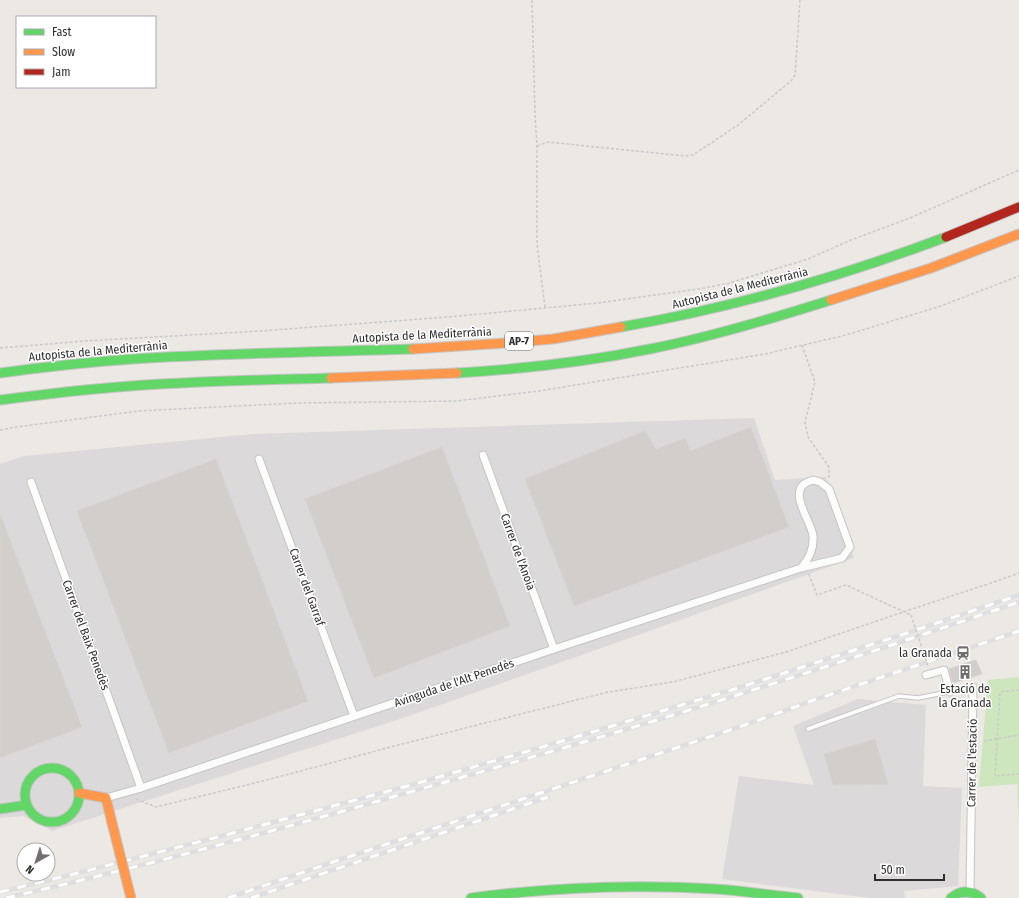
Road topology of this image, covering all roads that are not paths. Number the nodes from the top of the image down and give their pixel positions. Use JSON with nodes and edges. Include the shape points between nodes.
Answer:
{"nodes":[{"id":1,"x":1019,"y":207,"type":"edge"},
{"id":2,"x":1019,"y":234,"type":"edge"},
{"id":3,"x":0,"y":373,"type":"edge"},
{"id":4,"x":0,"y":400,"type":"edge"},
{"id":5,"x":483,"y":455,"type":"dead end"},
{"id":6,"x":259,"y":459,"type":"dead end"},
{"id":7,"x":31,"y":482,"type":"dead end"},
{"id":8,"x":804,"y":567,"type":"junction"},
{"id":9,"x":554,"y":650,"type":"junction"},
{"id":10,"x":926,"y":675,"type":"dead end"},
{"id":11,"x":973,"y":687,"type":"joint"},
{"id":12,"x":950,"y":692,"type":"junction"},
{"id":13,"x":354,"y":716,"type":"junction"},
{"id":14,"x":808,"y":729,"type":"dead end"},
{"id":15,"x":141,"y":788,"type":"junction"},
{"id":16,"x":79,"y":793,"type":"junction"},
{"id":17,"x":106,"y":798,"type":"junction"},
{"id":18,"x":26,"y":805,"type":"junction"},
{"id":19,"x":0,"y":809,"type":"edge"},
{"id":20,"x":970,"y":891,"type":"junction"},
{"id":21,"x":492,"y":896,"type":"edge"},
{"id":22,"x":131,"y":898,"type":"edge"},
{"id":23,"x":471,"y":898,"type":"edge"},
{"id":24,"x":798,"y":898,"type":"edge"},
{"id":25,"x":951,"y":898,"type":"edge"},
{"id":26,"x":980,"y":898,"type":"edge"}],
"edges":[{"from":1,"to":3,"type":"main road","name":"Autopista de la Mediterrània","number":"AP-7","via":[[886,259],[766,296],[660,320],[556,338],[435,347],[126,360]]},
{"from":2,"to":4,"type":"main road","number":"AP-7","via":[[900,279],[816,305],[691,340],[606,356],[476,372],[151,384]]},
{"from":5,"to":9,"type":"street","name":"Carrer de l'Anoia"},
{"from":6,"to":13,"type":"street","name":"Carrer del Garraf"},
{"from":7,"to":15,"type":"street","name":"Carrer del Baix Penedès"},
{"from":8,"to":8,"type":"street","name":"Avinguda de l'Alt Penedès","via":[[812,551],[813,536],[799,495],[803,485],[812,480],[829,489],[850,547],[842,558]]},
{"from":8,"to":9,"type":"street","name":"Avinguda de l'Alt Penedès"},
{"from":9,"to":13,"type":"street","name":"Avinguda de l'Alt Penedès"},
{"from":10,"to":12,"type":"street","via":[[944,670]]},
{"from":11,"to":12,"type":"lane","name":"Carrer de l'estació"},
{"from":11,"to":20,"type":"street","name":"Carrer de l'estació"},
{"from":12,"to":14,"type":"lane","name":"Carrer de l'estació","via":[[918,698],[899,696]]},
{"from":13,"to":15,"type":"street","name":"Avinguda de l'Alt Penedès"},
{"from":15,"to":17,"type":"street","name":"Avinguda de l'Alt Penedès"},
{"from":16,"to":17,"type":"main road"},
{"from":16,"to":18,"type":"main road","via":[[73,812],[56,822],[42,820]]},
{"from":16,"to":18,"type":"main road","via":[[74,780],[63,770],[52,768],[38,771],[27,783],[24,792]]},
{"from":17,"to":22,"type":"main road","bridge":true},
{"from":18,"to":19,"type":"main road"},
{"from":20,"to":25,"type":"main road","via":[[959,892]]},
{"from":20,"to":26,"type":"main road"},
{"from":21,"to":23,"type":"main road"},
{"from":21,"to":24,"type":"main road","via":[[567,888],[643,886],[718,889]]}]}
